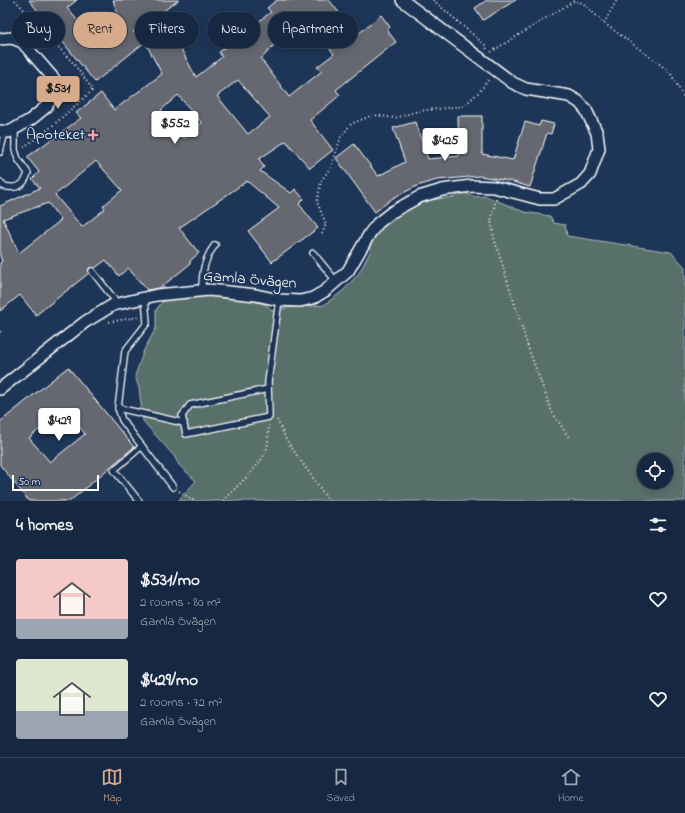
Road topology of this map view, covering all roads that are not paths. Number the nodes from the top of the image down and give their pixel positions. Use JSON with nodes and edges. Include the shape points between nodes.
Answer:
{"nodes":[{"id":1,"x":402,"y":0,"type":"edge"},
{"id":2,"x":0,"y":39,"type":"edge"},
{"id":3,"x":6,"y":131,"type":"edge"},
{"id":4,"x":0,"y":152,"type":"edge"},
{"id":5,"x":0,"y":182,"type":"edge"},
{"id":6,"x":215,"y":245,"type":"dead end"},
{"id":7,"x":313,"y":253,"type":"dead end"},
{"id":8,"x":92,"y":271,"type":"dead end"},
{"id":9,"x":336,"y":281,"type":"junction"},
{"id":10,"x":202,"y":290,"type":"junction"},
{"id":11,"x":145,"y":298,"type":"junction"},
{"id":12,"x":279,"y":300,"type":"junction"},
{"id":13,"x":118,"y":304,"type":"junction"},
{"id":14,"x":0,"y":389,"type":"edge"},
{"id":15,"x":268,"y":389,"type":"junction"},
{"id":16,"x":118,"y":408,"type":"junction"},
{"id":17,"x":184,"y":423,"type":"junction"},
{"id":18,"x":142,"y":446,"type":"junction"},
{"id":19,"x":173,"y":487,"type":"road end"},
{"id":20,"x":139,"y":501,"type":"edge"}],
"edges":[{"from":1,"to":9,"type":"street","name":"Gamla Övägen","via":[[513,83],[526,89],[557,92],[579,102],[594,123],[599,149],[590,174],[581,184],[554,199],[540,199],[499,189],[472,186],[442,190],[419,197],[392,212],[370,233],[348,271]]},
{"from":2,"to":3,"type":"street","via":[[12,38],[22,42],[55,80],[55,93],[46,107]]},
{"from":3,"to":4,"type":"lane"},
{"from":3,"to":5,"type":"lane","via":[[18,159],[28,173],[22,185],[17,188],[3,186]]},
{"from":6,"to":10,"type":"lane","via":[[208,255],[202,273]]},
{"from":7,"to":9,"type":"lane"},
{"from":8,"to":13,"type":"lane"},
{"from":9,"to":12,"type":"street","name":"Gamla Övägen","via":[[313,298],[300,301]]},
{"from":10,"to":11,"type":"street","name":"Gamla Övägen"},
{"from":10,"to":12,"type":"street","name":"Gamla Övägen"},
{"from":11,"to":13,"type":"street","name":"Gamla Övägen"},
{"from":11,"to":16,"type":"lane","via":[[147,323],[125,351]]},
{"from":12,"to":15,"type":"lane"},
{"from":13,"to":14,"type":"street","name":"Gamla Övägen","via":[[85,322]]},
{"from":15,"to":17,"type":"lane","via":[[190,405],[182,416]]},
{"from":15,"to":17,"type":"lane","via":[[269,417],[186,434]]},
{"from":16,"to":17,"type":"lane"},
{"from":16,"to":18,"type":"lane","via":[[122,420]]},
{"from":18,"to":19,"type":"lane"},
{"from":18,"to":20,"type":"lane","via":[[114,470]]}]}
